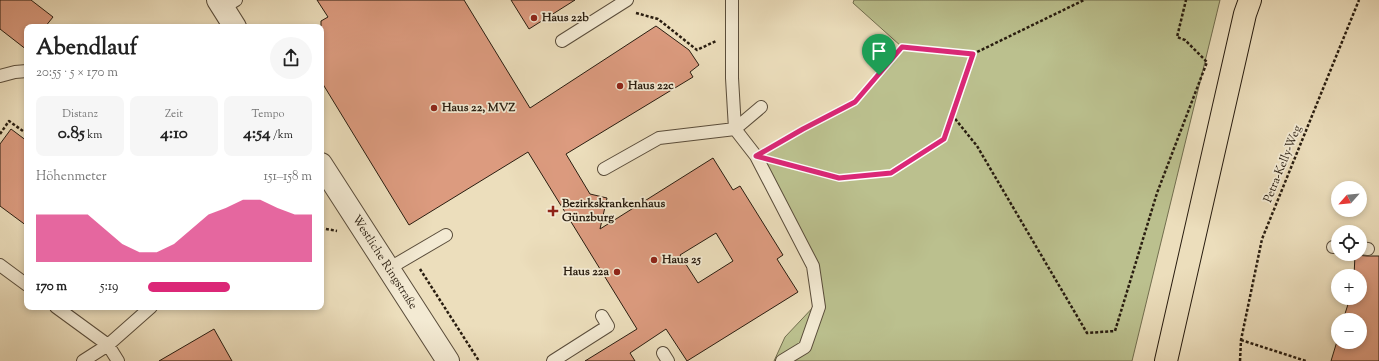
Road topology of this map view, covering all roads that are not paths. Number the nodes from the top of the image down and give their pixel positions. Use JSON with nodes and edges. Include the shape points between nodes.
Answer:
{"nodes":[{"id":1,"x":627,"y":0,"type":"edge"},
{"id":2,"x":732,"y":0,"type":"edge"},
{"id":3,"x":1250,"y":0,"type":"edge"},
{"id":4,"x":226,"y":3,"type":"edge"},
{"id":5,"x":234,"y":24,"type":"edge"},
{"id":6,"x":562,"y":41,"type":"dead end"},
{"id":7,"x":24,"y":71,"type":"edge"},
{"id":8,"x":0,"y":76,"type":"edge"},
{"id":9,"x":761,"y":107,"type":"dead end"},
{"id":10,"x":735,"y":129,"type":"junction"},
{"id":11,"x":324,"y":169,"type":"edge"},
{"id":12,"x":604,"y":169,"type":"dead end"},
{"id":13,"x":446,"y":235,"type":"dead end"},
{"id":14,"x":0,"y":266,"type":"edge"},
{"id":15,"x":388,"y":269,"type":"junction"},
{"id":16,"x":24,"y":283,"type":"edge"},
{"id":17,"x":60,"y":310,"type":"edge"},
{"id":18,"x":148,"y":310,"type":"edge"},
{"id":19,"x":602,"y":316,"type":"dead end"},
{"id":20,"x":108,"y":345,"type":"junction"},
{"id":21,"x":83,"y":361,"type":"edge"},
{"id":22,"x":118,"y":361,"type":"edge"},
{"id":23,"x":448,"y":361,"type":"edge"},
{"id":24,"x":552,"y":361,"type":"edge"},
{"id":25,"x":782,"y":361,"type":"edge"},
{"id":26,"x":1166,"y":361,"type":"edge"}],
"edges":[{"from":1,"to":6,"type":"lane"},
{"from":2,"to":10,"type":"lane"},
{"from":3,"to":26,"type":"main road"},
{"from":4,"to":5,"type":"street"},
{"from":7,"to":8,"type":"lane"},
{"from":9,"to":10,"type":"lane"},
{"from":10,"to":12,"type":"lane","via":[[659,138]]},
{"from":10,"to":25,"type":"lane","via":[[756,156],[813,266],[819,307],[805,347]]},
{"from":11,"to":15,"type":"street","name":"Westliche Ringstraße"},
{"from":13,"to":15,"type":"lane"},
{"from":14,"to":16,"type":"lane"},
{"from":15,"to":23,"type":"street","name":"Westliche Ringstraße"},
{"from":17,"to":20,"type":"lane"},
{"from":18,"to":20,"type":"lane"},
{"from":19,"to":24,"type":"lane","via":[[608,326]]},
{"from":20,"to":21,"type":"lane"},
{"from":20,"to":22,"type":"lane"}]}
